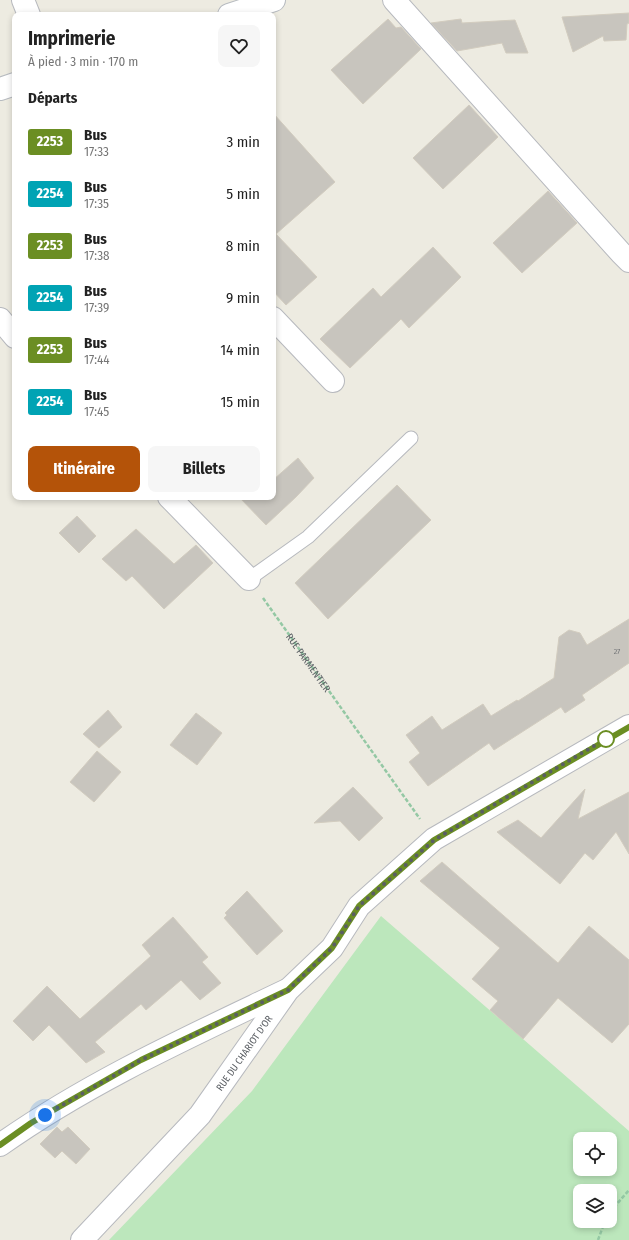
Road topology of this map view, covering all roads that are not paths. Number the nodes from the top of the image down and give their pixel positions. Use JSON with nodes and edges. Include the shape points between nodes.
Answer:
{"nodes":[{"id":1,"x":23,"y":0,"type":"edge"},
{"id":2,"x":274,"y":0,"type":"edge"},
{"id":3,"x":394,"y":0,"type":"edge"},
{"id":4,"x":28,"y":12,"type":"edge"},
{"id":5,"x":238,"y":12,"type":"edge"},
{"id":6,"x":12,"y":85,"type":"edge"},
{"id":7,"x":0,"y":89,"type":"edge"},
{"id":8,"x":629,"y":260,"type":"edge"},
{"id":9,"x":0,"y":319,"type":"edge"},
{"id":10,"x":276,"y":321,"type":"edge"},
{"id":11,"x":12,"y":333,"type":"edge"},
{"id":12,"x":333,"y":381,"type":"dead end"},
{"id":13,"x":411,"y":438,"type":"dead end"},
{"id":14,"x":172,"y":500,"type":"edge"},
{"id":15,"x":248,"y":578,"type":"joint"},
{"id":16,"x":629,"y":726,"type":"edge"},
{"id":17,"x":288,"y":990,"type":"junction"},
{"id":18,"x":0,"y":1145,"type":"edge"},
{"id":19,"x":82,"y":1240,"type":"edge"}],
"edges":[{"from":1,"to":4,"type":"street"},
{"from":2,"to":5,"type":"street"},
{"from":3,"to":8,"type":"street"},
{"from":6,"to":7,"type":"street"},
{"from":9,"to":11,"type":"street"},
{"from":10,"to":12,"type":"street"},
{"from":13,"to":15,"type":"lane","via":[[308,537]]},
{"from":14,"to":15,"type":"street"},
{"from":16,"to":17,"type":"street","name":"RUE DU CHARIOT D'OR","via":[[434,840],[359,906],[332,948]]},
{"from":17,"to":18,"type":"street","via":[[141,1060],[31,1123]]},
{"from":17,"to":19,"type":"street","name":"RUE DU CHARIOT D'OR","via":[[200,1115]]}]}
